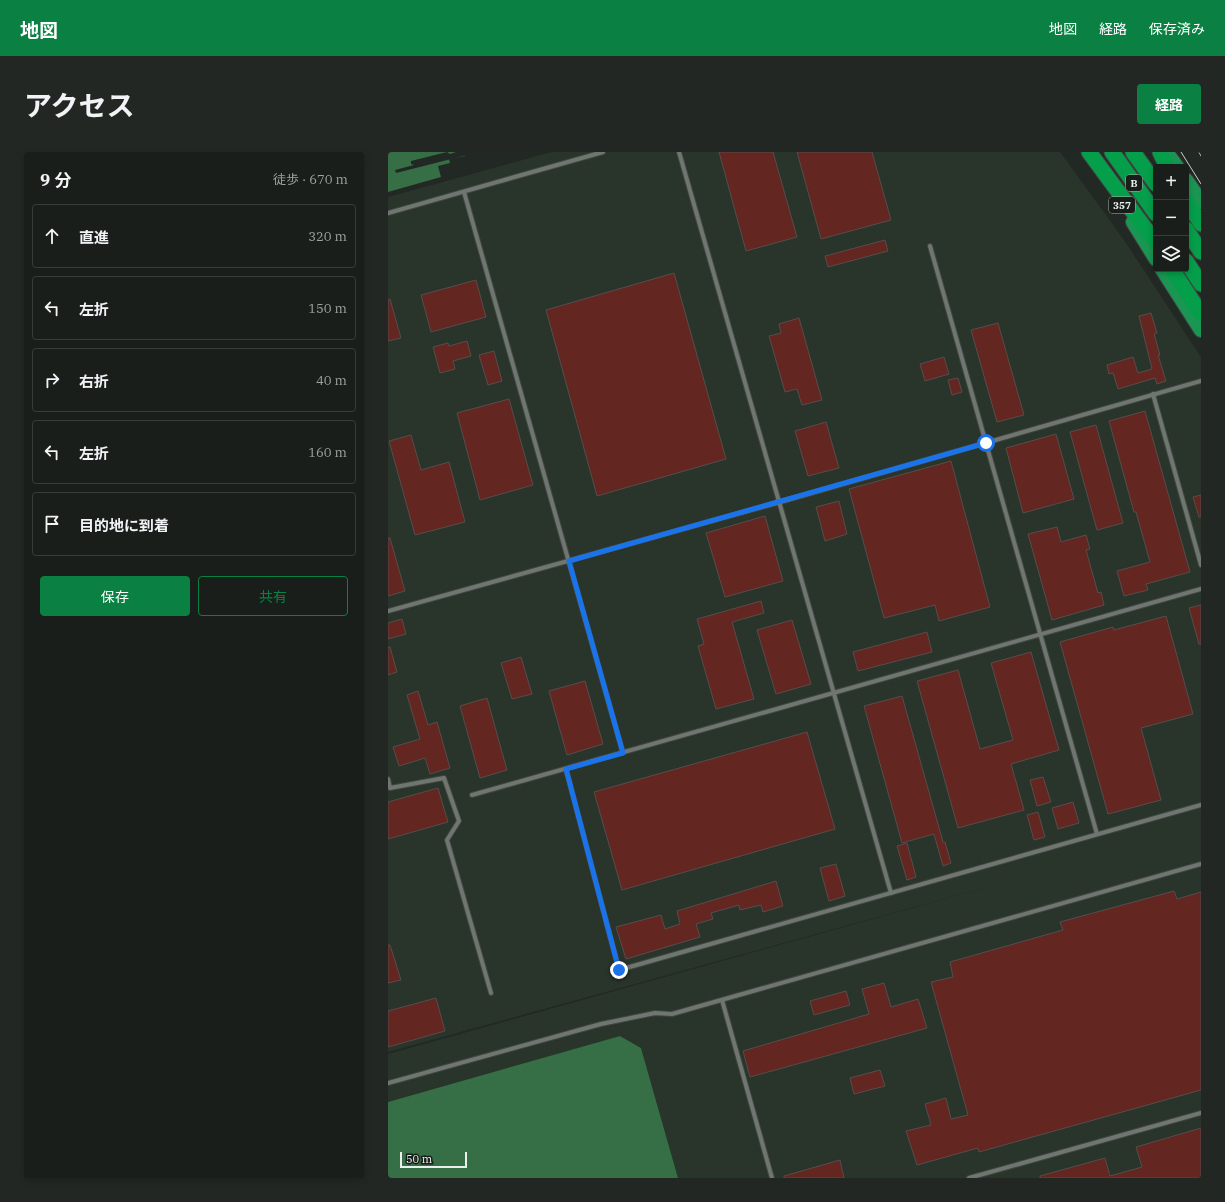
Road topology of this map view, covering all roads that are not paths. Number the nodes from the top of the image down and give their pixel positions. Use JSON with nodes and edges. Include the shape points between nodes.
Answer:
{"nodes":[{"id":1,"x":603,"y":152,"type":"edge"},
{"id":2,"x":679,"y":152,"type":"edge"},
{"id":3,"x":1089,"y":152,"type":"edge"},
{"id":4,"x":1112,"y":152,"type":"edge"},
{"id":5,"x":1133,"y":152,"type":"edge"},
{"id":6,"x":1160,"y":152,"type":"edge"},
{"id":7,"x":1166,"y":152,"type":"edge"},
{"id":8,"x":1165,"y":164,"type":"edge"},
{"id":9,"x":1175,"y":164,"type":"edge"},
{"id":10,"x":1153,"y":180,"type":"edge"},
{"id":11,"x":1189,"y":184,"type":"edge"},
{"id":12,"x":464,"y":192,"type":"junction"},
{"id":13,"x":1201,"y":202,"type":"edge"},
{"id":14,"x":1189,"y":206,"type":"edge"},
{"id":15,"x":1153,"y":210,"type":"edge"},
{"id":16,"x":388,"y":213,"type":"edge"},
{"id":17,"x":1201,"y":224,"type":"edge"},
{"id":18,"x":1189,"y":234,"type":"edge"},
{"id":19,"x":1153,"y":239,"type":"edge"},
{"id":20,"x":930,"y":246,"type":"dead end"},
{"id":21,"x":1201,"y":252,"type":"edge"},
{"id":22,"x":1153,"y":254,"type":"edge"},
{"id":23,"x":1189,"y":266,"type":"edge"},
{"id":24,"x":1164,"y":272,"type":"edge"},
{"id":25,"x":1174,"y":272,"type":"edge"},
{"id":26,"x":1201,"y":284,"type":"edge"},
{"id":27,"x":1201,"y":314,"type":"edge"},
{"id":28,"x":1201,"y":330,"type":"edge"},
{"id":29,"x":1201,"y":381,"type":"edge"},
{"id":30,"x":1153,"y":394,"type":"junction"},
{"id":31,"x":986,"y":443,"type":"junction"},
{"id":32,"x":780,"y":502,"type":"junction"},
{"id":33,"x":569,"y":561,"type":"junction"},
{"id":34,"x":1201,"y":565,"type":"edge"},
{"id":35,"x":1201,"y":589,"type":"edge"},
{"id":36,"x":388,"y":611,"type":"edge"},
{"id":37,"x":1042,"y":634,"type":"junction"},
{"id":38,"x":834,"y":693,"type":"junction"},
{"id":39,"x":623,"y":753,"type":"junction"},
{"id":40,"x":566,"y":769,"type":"junction"},
{"id":41,"x":388,"y":779,"type":"edge"},
{"id":42,"x":472,"y":795,"type":"dead end"},
{"id":43,"x":1201,"y":805,"type":"edge"},
{"id":44,"x":1097,"y":834,"type":"junction"},
{"id":45,"x":1201,"y":864,"type":"edge"},
{"id":46,"x":891,"y":892,"type":"junction"},
{"id":47,"x":491,"y":993,"type":"dead end"},
{"id":48,"x":722,"y":1000,"type":"junction"},
{"id":49,"x":388,"y":1083,"type":"edge"},
{"id":50,"x":1201,"y":1113,"type":"edge"},
{"id":51,"x":772,"y":1178,"type":"edge"},
{"id":52,"x":969,"y":1178,"type":"edge"}],
"edges":[{"from":1,"to":12,"type":"lane"},
{"from":2,"to":32,"type":"lane"},
{"from":3,"to":19,"type":"highway"},
{"from":3,"to":22,"type":"highway","number":"357"},
{"from":4,"to":15,"type":"highway","number":"B"},
{"from":5,"to":10,"type":"highway","number":"B"},
{"from":6,"to":8,"type":"highway"},
{"from":7,"to":9,"type":"highway"},
{"from":11,"to":13,"type":"highway"},
{"from":12,"to":16,"type":"lane"},
{"from":12,"to":33,"type":"lane"},
{"from":14,"to":17,"type":"highway"},
{"from":18,"to":21,"type":"highway"},
{"from":20,"to":31,"type":"lane"},
{"from":23,"to":26,"type":"highway"},
{"from":24,"to":28,"type":"highway"},
{"from":25,"to":27,"type":"highway"},
{"from":29,"to":30,"type":"lane"},
{"from":30,"to":31,"type":"lane"},
{"from":30,"to":34,"type":"lane"},
{"from":31,"to":32,"type":"lane"},
{"from":31,"to":37,"type":"lane"},
{"from":32,"to":33,"type":"lane"},
{"from":32,"to":38,"type":"lane"},
{"from":33,"to":36,"type":"lane"},
{"from":33,"to":39,"type":"lane"},
{"from":35,"to":37,"type":"lane"},
{"from":37,"to":38,"type":"lane"},
{"from":37,"to":44,"type":"lane"},
{"from":38,"to":39,"type":"lane"},
{"from":38,"to":46,"type":"lane"},
{"from":39,"to":40,"type":"lane"},
{"from":40,"to":42,"type":"lane"},
{"from":40,"to":46,"type":"lane","via":[[619,970]]},
{"from":41,"to":47,"type":"lane","via":[[390,788],[444,778],[459,822],[447,840]]},
{"from":43,"to":44,"type":"lane"},
{"from":44,"to":46,"type":"lane"},
{"from":45,"to":48,"type":"lane"},
{"from":48,"to":49,"type":"lane","via":[[672,1014],[655,1013],[601,1024]]},
{"from":48,"to":51,"type":"lane"},
{"from":50,"to":52,"type":"lane"}]}
